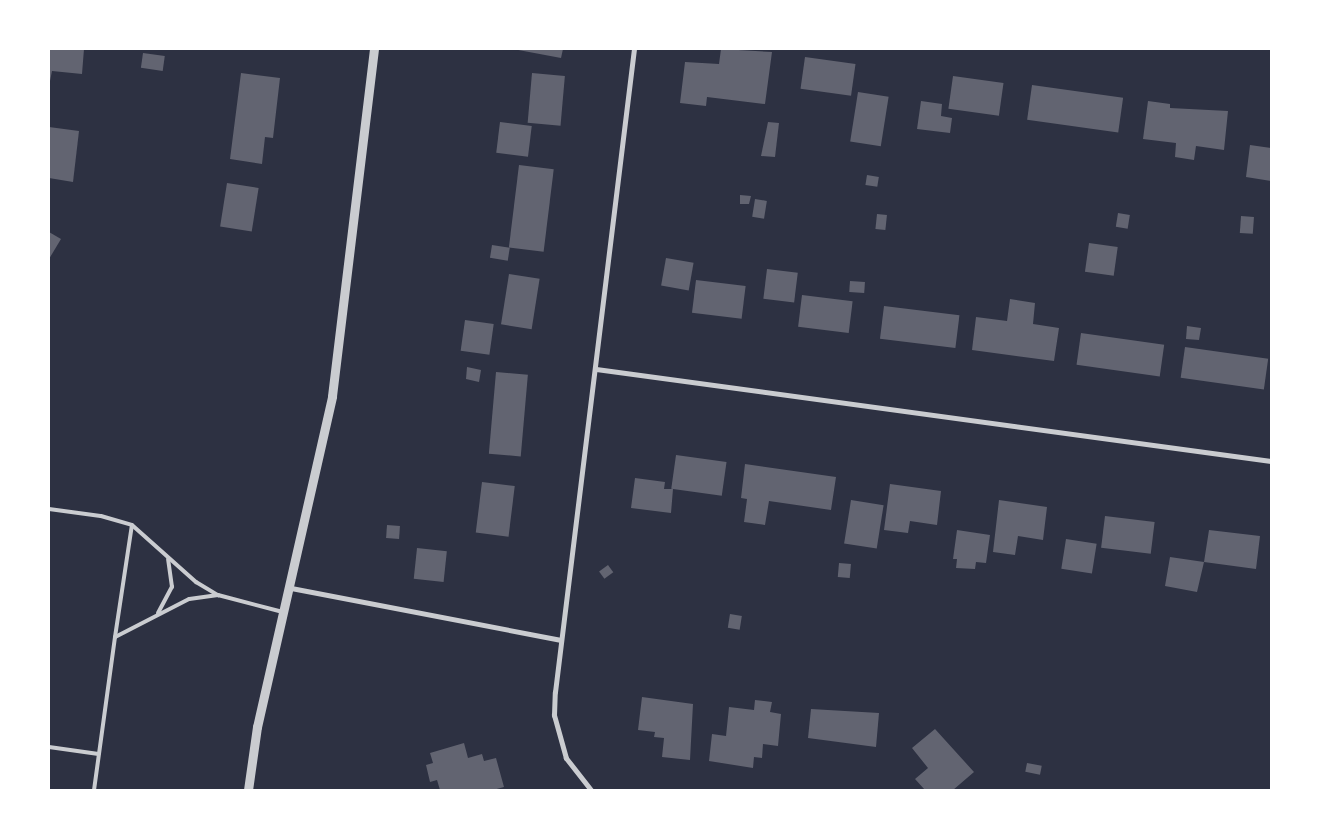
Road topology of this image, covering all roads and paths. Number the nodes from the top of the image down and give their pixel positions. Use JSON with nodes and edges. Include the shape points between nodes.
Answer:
{"nodes":[{"id":1,"x":374,"y":49,"type":"edge"},
{"id":2,"x":634,"y":49,"type":"edge"},
{"id":3,"x":596,"y":369,"type":"junction"},
{"id":4,"x":1271,"y":461,"type":"edge"},
{"id":5,"x":49,"y":509,"type":"edge"},
{"id":6,"x":132,"y":525,"type":"junction"},
{"id":7,"x":168,"y":558,"type":"junction"},
{"id":8,"x":291,"y":588,"type":"junction"},
{"id":9,"x":218,"y":596,"type":"junction"},
{"id":10,"x":285,"y":612,"type":"junction"},
{"id":11,"x":158,"y":613,"type":"junction"},
{"id":12,"x":115,"y":637,"type":"junction"},
{"id":13,"x":561,"y":640,"type":"junction"},
{"id":14,"x":49,"y":746,"type":"edge"},
{"id":15,"x":99,"y":754,"type":"junction"},
{"id":16,"x":94,"y":790,"type":"edge"},
{"id":17,"x":248,"y":790,"type":"edge"},
{"id":18,"x":591,"y":790,"type":"edge"}],
"edges":[{"from":1,"to":8,"type":"street","via":[[332,396]]},
{"from":2,"to":3,"type":"street"},
{"from":3,"to":4,"type":"street"},
{"from":3,"to":13,"type":"street"},
{"from":5,"to":6,"type":"lane","via":[[100,516]]},
{"from":6,"to":7,"type":"lane"},
{"from":6,"to":12,"type":"lane"},
{"from":7,"to":9,"type":"lane"},
{"from":7,"to":11,"type":"lane","via":[[172,587]]},
{"from":8,"to":10,"type":"street"},
{"from":8,"to":13,"type":"street"},
{"from":9,"to":10,"type":"lane"},
{"from":9,"to":11,"type":"lane","via":[[189,599]]},
{"from":10,"to":17,"type":"street","via":[[257,727]]},
{"from":11,"to":12,"type":"lane"},
{"from":12,"to":15,"type":"lane"},
{"from":13,"to":18,"type":"street","via":[[554,714],[566,758]]},
{"from":14,"to":15,"type":"lane"},
{"from":15,"to":16,"type":"lane"}]}
